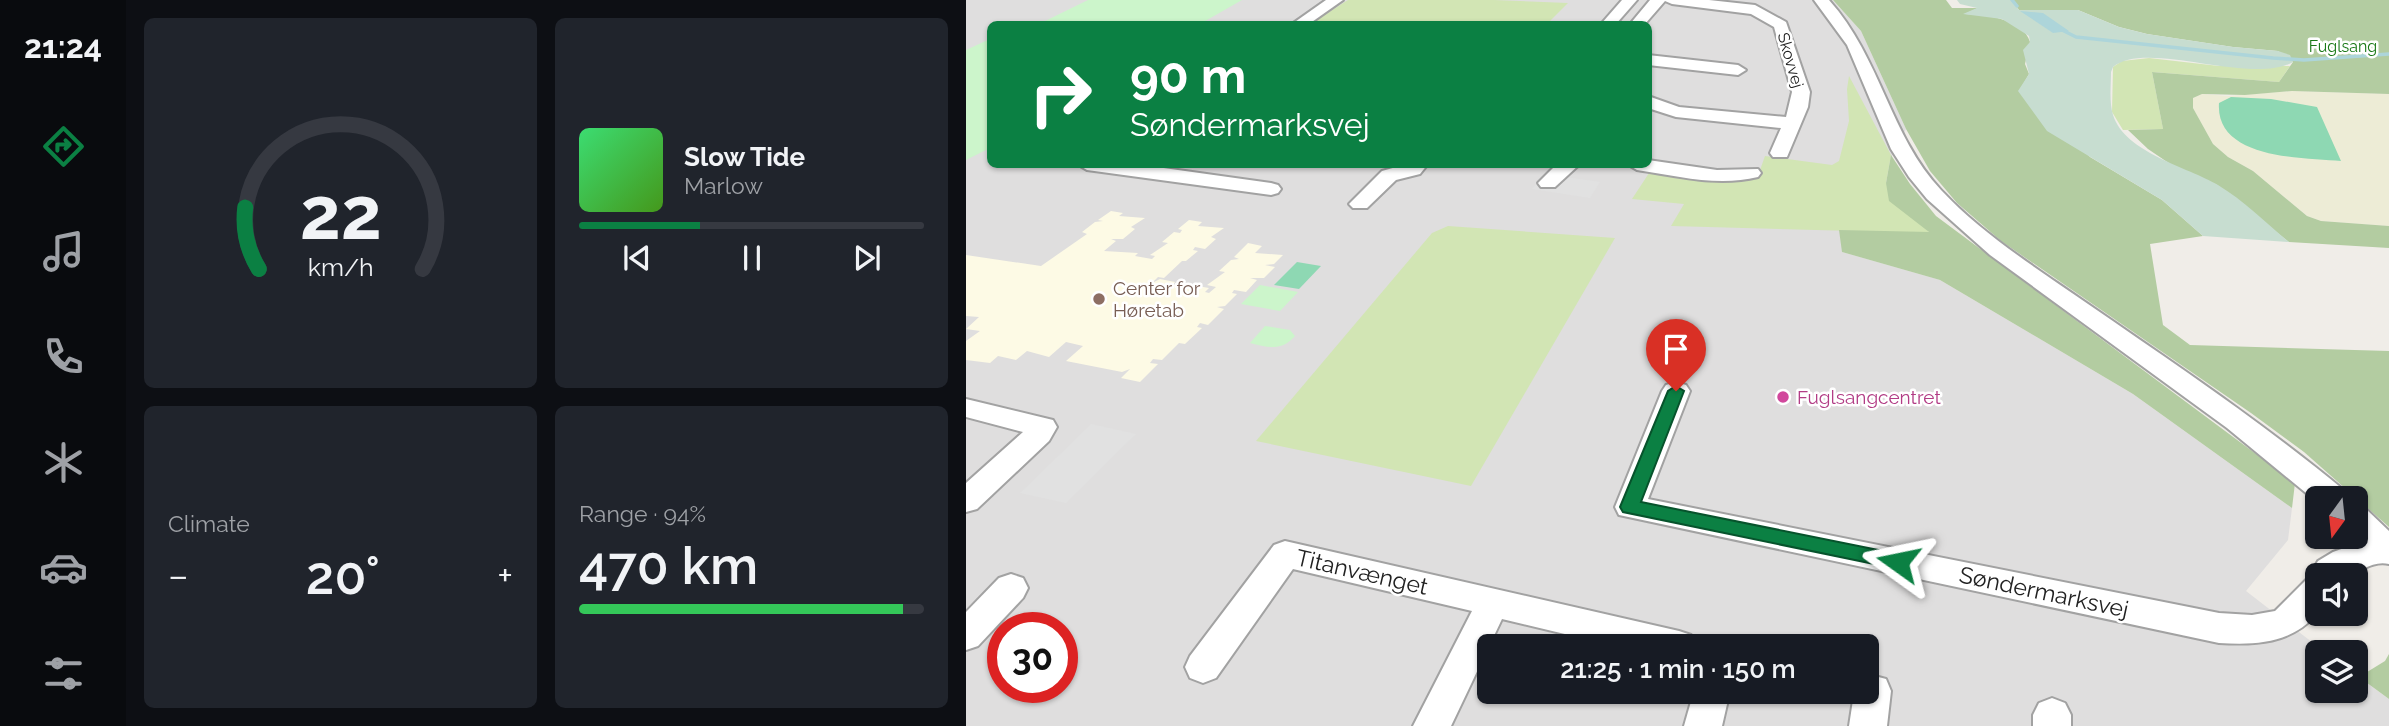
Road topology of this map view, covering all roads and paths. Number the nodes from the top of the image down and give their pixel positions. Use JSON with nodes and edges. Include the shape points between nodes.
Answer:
{"nodes":[{"id":1,"x":1336,"y":0,"type":"edge"},
{"id":2,"x":1630,"y":0,"type":"edge"},
{"id":3,"x":1638,"y":0,"type":"edge"},
{"id":4,"x":1662,"y":0,"type":"edge"},
{"id":5,"x":1821,"y":0,"type":"edge"},
{"id":6,"x":1303,"y":21,"type":"edge"},
{"id":7,"x":1611,"y":21,"type":"edge"},
{"id":8,"x":1640,"y":21,"type":"edge"},
{"id":9,"x":1652,"y":60,"type":"edge"},
{"id":10,"x":1738,"y":70,"type":"dead end"},
{"id":11,"x":1652,"y":113,"type":"edge"},
{"id":12,"x":1792,"y":123,"type":"junction"},
{"id":13,"x":1780,"y":153,"type":"dead end"},
{"id":14,"x":1652,"y":166,"type":"edge"},
{"id":15,"x":1116,"y":168,"type":"edge"},
{"id":16,"x":1415,"y":168,"type":"edge"},
{"id":17,"x":1565,"y":168,"type":"edge"},
{"id":18,"x":1751,"y":173,"type":"dead end"},
{"id":19,"x":1548,"y":183,"type":"dead end"},
{"id":20,"x":1271,"y":189,"type":"dead end"},
{"id":21,"x":1360,"y":204,"type":"dead end"},
{"id":22,"x":1676,"y":391,"type":"dead end"},
{"id":23,"x":966,"y":408,"type":"edge"},
{"id":24,"x":2318,"y":486,"type":"edge"},
{"id":25,"x":966,"y":501,"type":"edge"},
{"id":26,"x":2368,"y":529,"type":"edge"},
{"id":27,"x":2388,"y":550,"type":"edge"},
{"id":28,"x":2343,"y":563,"type":"edge"},
{"id":29,"x":1011,"y":588,"type":"dead end"},
{"id":30,"x":1493,"y":603,"type":"junction"},
{"id":31,"x":2305,"y":607,"type":"edge"},
{"id":32,"x":1627,"y":634,"type":"edge"},
{"id":33,"x":966,"y":635,"type":"edge"},
{"id":34,"x":1203,"y":667,"type":"dead end"},
{"id":35,"x":1709,"y":704,"type":"edge"},
{"id":36,"x":1432,"y":726,"type":"edge"},
{"id":37,"x":1703,"y":726,"type":"edge"}],
"edges":[{"from":1,"to":6,"type":"street"},
{"from":2,"to":7,"type":"street"},
{"from":3,"to":4,"type":"street","name":"Skovvej"},
{"from":4,"to":8,"type":"street"},
{"from":4,"to":12,"type":"street","name":"Skovvej","via":[[1755,10],[1781,25],[1801,92]]},
{"from":5,"to":24,"type":"street","via":[[1860,53],[1902,151],[1932,193],[1962,222]]},
{"from":9,"to":10,"type":"street"},
{"from":11,"to":12,"type":"street"},
{"from":12,"to":13,"type":"street","name":"Skovvej"},
{"from":14,"to":18,"type":"street","via":[[1717,176]]},
{"from":15,"to":20,"type":"street"},
{"from":16,"to":21,"type":"street","via":[[1389,175]]},
{"from":17,"to":19,"type":"street"},
{"from":22,"to":31,"type":"street","name":"Søndermarksvej","via":[[1630,507],[2219,628],[2253,631],[2286,624]]},
{"from":23,"to":25,"type":"street","via":[[1043,427]]},
{"from":26,"to":27,"type":"street"},
{"from":27,"to":28,"type":"street"},
{"from":29,"to":33,"type":"street"},
{"from":30,"to":32,"type":"street","name":"Titanvænget"},
{"from":30,"to":34,"type":"street","name":"Titanvænget","via":[[1285,554]]},
{"from":30,"to":36,"type":"street"},
{"from":35,"to":37,"type":"street"}]}
